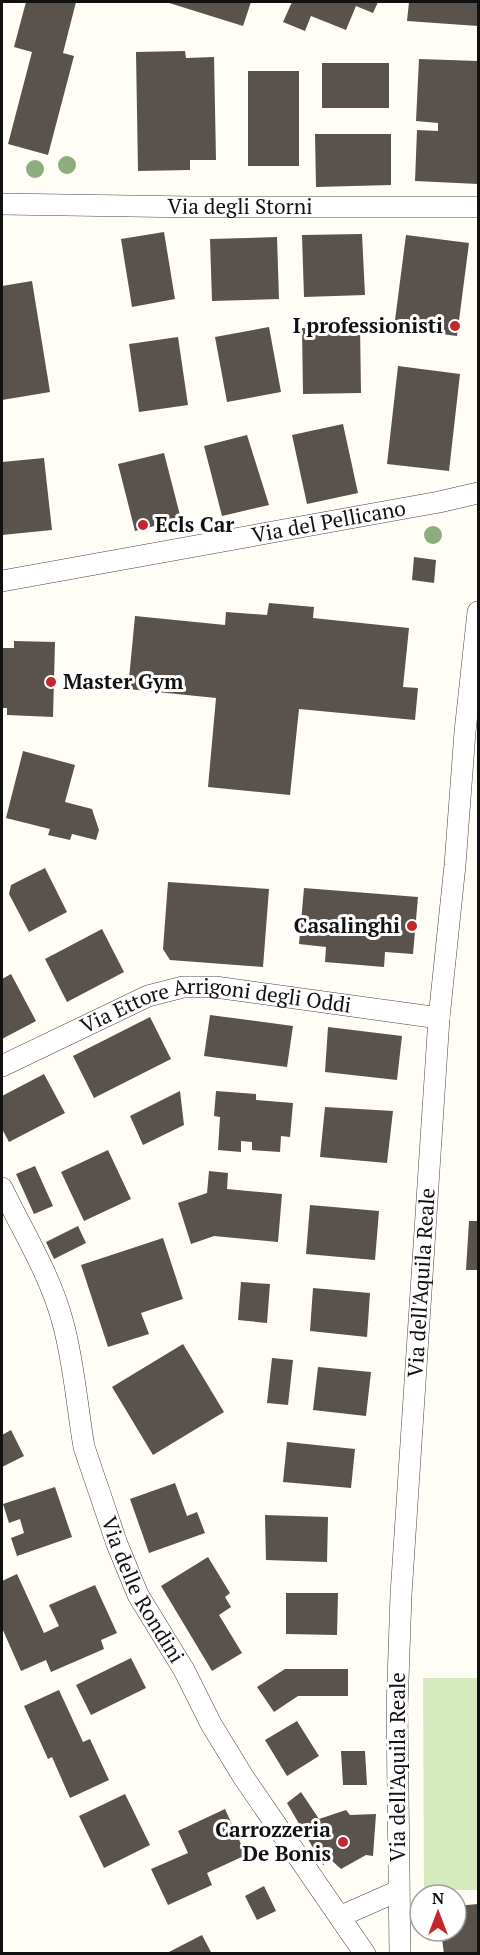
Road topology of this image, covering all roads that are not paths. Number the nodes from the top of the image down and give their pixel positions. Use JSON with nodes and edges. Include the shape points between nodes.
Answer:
{"nodes":[{"id":1,"x":2,"y":204,"type":"edge"},
{"id":2,"x":478,"y":207,"type":"edge"},
{"id":3,"x":478,"y":493,"type":"edge"},
{"id":4,"x":2,"y":581,"type":"edge"},
{"id":5,"x":478,"y":612,"type":"edge"},
{"id":6,"x":439,"y":1018,"type":"junction"},
{"id":7,"x":2,"y":1066,"type":"edge"},
{"id":8,"x":2,"y":1188,"type":"edge"},
{"id":9,"x":398,"y":1891,"type":"junction"},
{"id":10,"x":341,"y":1916,"type":"junction"},
{"id":11,"x":365,"y":1953,"type":"edge"},
{"id":12,"x":400,"y":1953,"type":"edge"}],
"edges":[{"from":1,"to":2,"type":"street","name":"Via degli Storni"},
{"from":3,"to":4,"type":"street","name":"Via del Pellicano"},
{"from":5,"to":6,"type":"street","name":"Via dell'Aquila Reale"},
{"from":6,"to":7,"type":"street","name":"Via Ettore Arrigoni degli Oddi","via":[[215,987],[183,987],[133,1002]]},
{"from":6,"to":9,"type":"street","name":"Via dell'Aquila Reale","via":[[398,1649]]},
{"from":8,"to":10,"type":"street","name":"Via delle Rondini","via":[[63,1323],[88,1464],[138,1595],[244,1778]]},
{"from":9,"to":10,"type":"street"},
{"from":9,"to":12,"type":"street","name":"Via dell'Aquila Reale"},
{"from":10,"to":11,"type":"street","name":"Via delle Rondini"}]}
